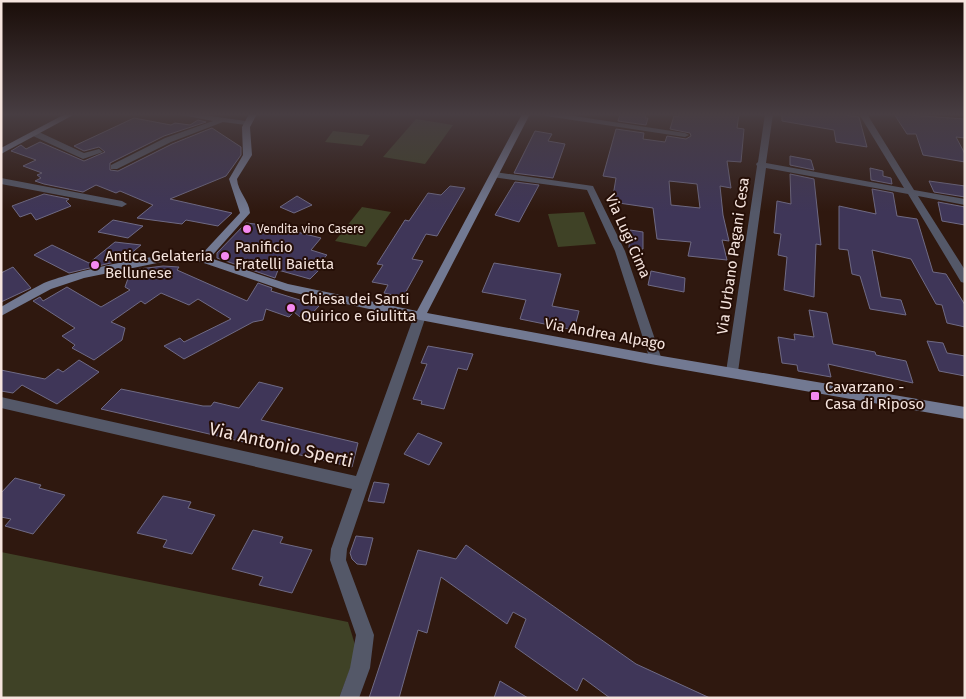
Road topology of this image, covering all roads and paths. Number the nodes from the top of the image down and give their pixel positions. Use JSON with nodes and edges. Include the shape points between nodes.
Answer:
{"nodes":[{"id":1,"x":63,"y":147,"type":"edge"},
{"id":2,"x":155,"y":147,"type":"edge"},
{"id":3,"x":247,"y":147,"type":"edge"},
{"id":4,"x":509,"y":147,"type":"edge"},
{"id":5,"x":763,"y":147,"type":"edge"},
{"id":6,"x":883,"y":147,"type":"edge"},
{"id":7,"x":99,"y":152,"type":"dead end"},
{"id":8,"x":760,"y":164,"type":"junction"},
{"id":9,"x":114,"y":167,"type":"dead end"},
{"id":10,"x":495,"y":175,"type":"junction"},
{"id":11,"x":1,"y":181,"type":"edge"},
{"id":12,"x":911,"y":192,"type":"junction"},
{"id":13,"x":965,"y":202,"type":"edge"},
{"id":14,"x":122,"y":204,"type":"dead end"},
{"id":15,"x":204,"y":258,"type":"junction"},
{"id":16,"x":965,"y":279,"type":"edge"},
{"id":17,"x":1,"y":312,"type":"edge"},
{"id":18,"x":420,"y":316,"type":"junction"},
{"id":19,"x":656,"y":360,"type":"junction"},
{"id":20,"x":732,"y":372,"type":"junction"},
{"id":21,"x":1,"y":402,"type":"edge"},
{"id":22,"x":965,"y":413,"type":"edge"},
{"id":23,"x":361,"y":484,"type":"junction"},
{"id":24,"x":349,"y":698,"type":"edge"}],
"edges":[{"from":1,"to":7,"type":"street","via":[[83,156]]},
{"from":2,"to":9,"type":"street"},
{"from":3,"to":15,"type":"street","via":[[248,153],[233,183],[244,203],[245,213]]},
{"from":4,"to":10,"type":"street"},
{"from":5,"to":8,"type":"street","name":"Via Urbano Pagani Cesa"},
{"from":6,"to":12,"type":"street"},
{"from":8,"to":12,"type":"street"},
{"from":8,"to":20,"type":"street","name":"Via Urbano Pagani Cesa"},
{"from":10,"to":18,"type":"street"},
{"from":10,"to":19,"type":"street","name":"Via Lugi Cima","via":[[590,188],[610,226],[635,288]]},
{"from":11,"to":14,"type":"street"},
{"from":12,"to":13,"type":"street"},
{"from":12,"to":16,"type":"street"},
{"from":15,"to":17,"type":"street","name":"Via Andrea Alpago","via":[[174,257],[82,275],[48,286]]},
{"from":15,"to":18,"type":"street","name":"Via Andrea Alpago","via":[[299,290]]},
{"from":18,"to":19,"type":"street","name":"Via Andrea Alpago"},
{"from":18,"to":23,"type":"street"},
{"from":19,"to":20,"type":"street","name":"Via Andrea Alpago"},
{"from":20,"to":22,"type":"street","name":"Via Andrea Alpago"},
{"from":21,"to":23,"type":"street","name":"Via Antonio Sperti"},
{"from":23,"to":24,"type":"street","name":"Via Antonio Sperti","via":[[338,560],[365,635],[365,650]]}]}
